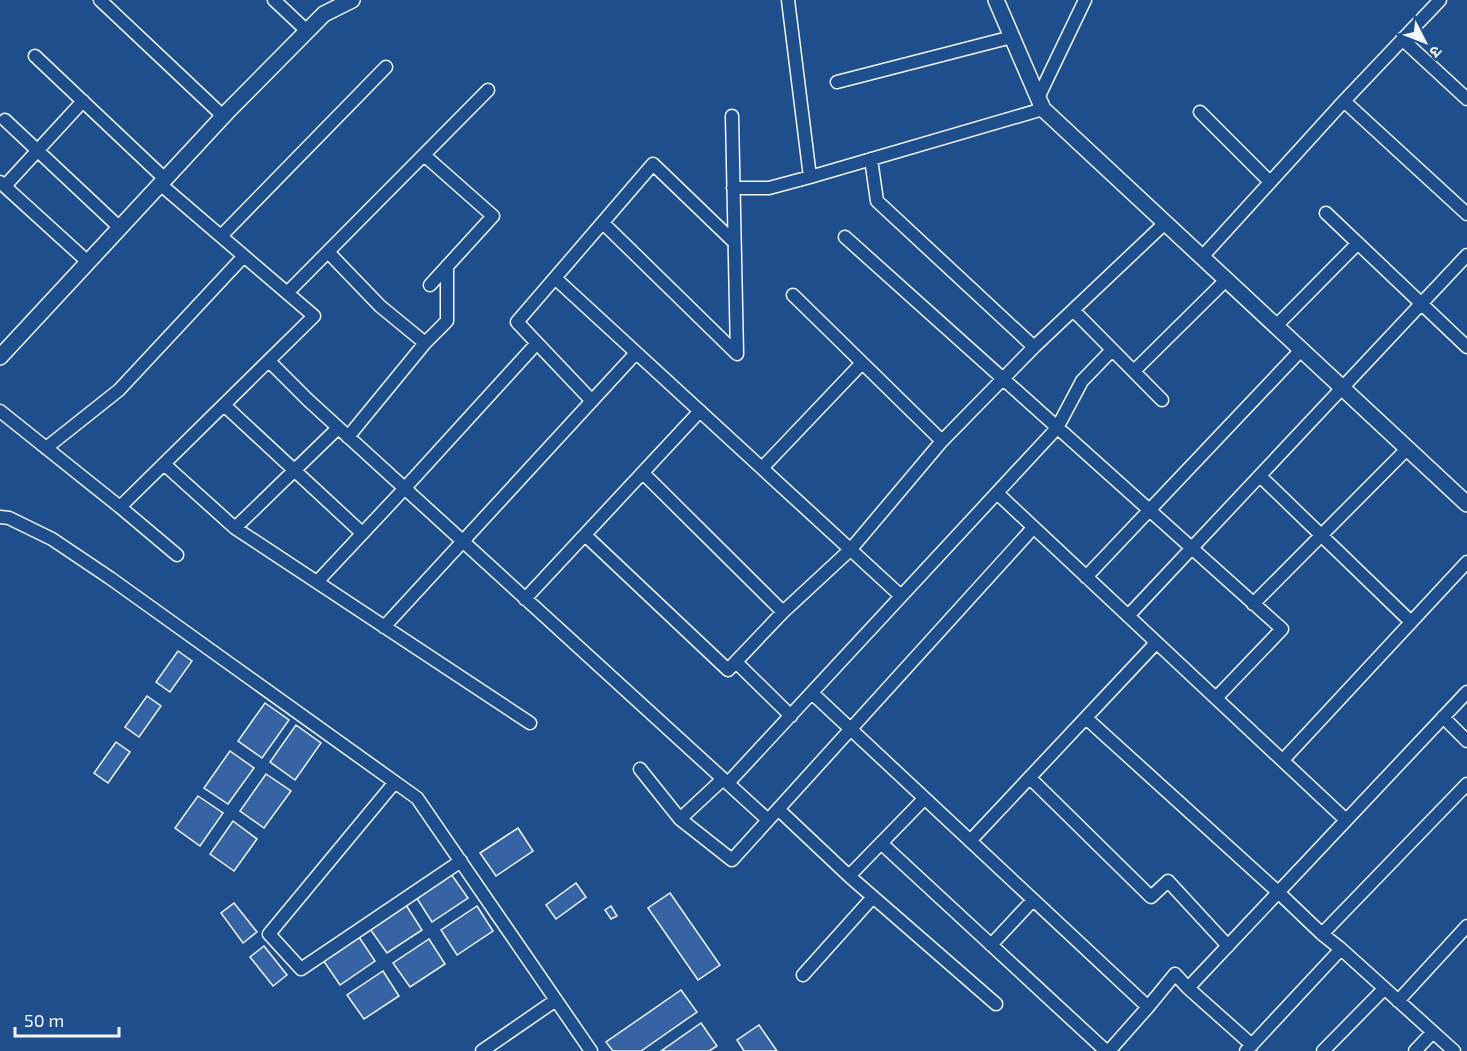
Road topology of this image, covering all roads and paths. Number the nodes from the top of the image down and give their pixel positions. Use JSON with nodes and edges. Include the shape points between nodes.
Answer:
{"nodes":[{"id":1,"x":100,"y":0,"type":"edge"},
{"id":2,"x":274,"y":0,"type":"edge"},
{"id":3,"x":352,"y":0,"type":"edge"},
{"id":4,"x":788,"y":0,"type":"edge"},
{"id":5,"x":996,"y":0,"type":"edge"},
{"id":6,"x":1085,"y":0,"type":"edge"},
{"id":7,"x":1440,"y":0,"type":"edge"},
{"id":8,"x":307,"y":32,"type":"junction"},
{"id":9,"x":1012,"y":37,"type":"junction"},
{"id":10,"x":1402,"y":39,"type":"junction"},
{"id":11,"x":35,"y":56,"type":"dead end"},
{"id":12,"x":386,"y":67,"type":"dead end"},
{"id":13,"x":837,"y":82,"type":"dead end"},
{"id":14,"x":488,"y":90,"type":"dead end"},
{"id":15,"x":1467,"y":99,"type":"edge"},
{"id":16,"x":83,"y":101,"type":"junction"},
{"id":17,"x":1344,"y":101,"type":"junction"},
{"id":18,"x":1040,"y":104,"type":"junction"},
{"id":19,"x":1200,"y":112,"type":"dead end"},
{"id":20,"x":223,"y":116,"type":"junction"},
{"id":21,"x":732,"y":116,"type":"dead end"},
{"id":22,"x":5,"y":120,"type":"dead end"},
{"id":23,"x":38,"y":150,"type":"junction"},
{"id":24,"x":424,"y":154,"type":"junction"},
{"id":25,"x":871,"y":159,"type":"junction"},
{"id":26,"x":810,"y":177,"type":"junction"},
{"id":27,"x":163,"y":182,"type":"junction"},
{"id":28,"x":1270,"y":182,"type":"junction"},
{"id":29,"x":3,"y":184,"type":"edge"},
{"id":30,"x":733,"y":188,"type":"junction"},
{"id":31,"x":1326,"y":213,"type":"dead end"},
{"id":32,"x":1467,"y":214,"type":"edge"},
{"id":33,"x":1165,"y":222,"type":"junction"},
{"id":34,"x":603,"y":223,"type":"junction"},
{"id":35,"x":120,"y":228,"type":"junction"},
{"id":36,"x":221,"y":236,"type":"junction"},
{"id":37,"x":845,"y":237,"type":"dead end"},
{"id":38,"x":735,"y":242,"type":"junction"},
{"id":39,"x":1358,"y":243,"type":"junction"},
{"id":40,"x":328,"y":252,"type":"junction"},
{"id":41,"x":1467,"y":255,"type":"edge"},
{"id":42,"x":244,"y":256,"type":"junction"},
{"id":43,"x":1202,"y":257,"type":"junction"},
{"id":44,"x":88,"y":262,"type":"junction"},
{"id":45,"x":447,"y":266,"type":"junction"},
{"id":46,"x":555,"y":278,"type":"junction"},
{"id":47,"x":1226,"y":280,"type":"junction"},
{"id":48,"x":430,"y":285,"type":"dead end"},
{"id":49,"x":287,"y":293,"type":"junction"},
{"id":50,"x":793,"y":295,"type":"dead end"},
{"id":51,"x":1421,"y":303,"type":"junction"},
{"id":52,"x":1073,"y":310,"type":"junction"},
{"id":53,"x":1276,"y":326,"type":"junction"},
{"id":54,"x":425,"y":343,"type":"junction"},
{"id":55,"x":537,"y":343,"type":"junction"},
{"id":56,"x":1034,"y":347,"type":"junction"},
{"id":57,"x":1467,"y":347,"type":"edge"},
{"id":58,"x":1112,"y":350,"type":"junction"},
{"id":59,"x":1301,"y":350,"type":"junction"},
{"id":60,"x":636,"y":353,"type":"junction"},
{"id":61,"x":0,"y":357,"type":"edge"},
{"id":62,"x":269,"y":361,"type":"junction"},
{"id":63,"x":862,"y":363,"type":"junction"},
{"id":64,"x":1134,"y":371,"type":"junction"},
{"id":65,"x":1003,"y":379,"type":"junction"},
{"id":66,"x":1342,"y":388,"type":"junction"},
{"id":67,"x":1162,"y":400,"type":"dead end"},
{"id":68,"x":592,"y":401,"type":"junction"},
{"id":69,"x":224,"y":405,"type":"junction"},
{"id":70,"x":0,"y":411,"type":"edge"},
{"id":71,"x":700,"y":411,"type":"junction"},
{"id":72,"x":338,"y":428,"type":"junction"},
{"id":73,"x":1057,"y":428,"type":"junction"},
{"id":74,"x":348,"y":437,"type":"junction"},
{"id":75,"x":942,"y":441,"type":"junction"},
{"id":76,"x":46,"y":448,"type":"junction"},
{"id":77,"x":1407,"y":449,"type":"junction"},
{"id":78,"x":164,"y":464,"type":"junction"},
{"id":79,"x":762,"y":468,"type":"junction"},
{"id":80,"x":295,"y":469,"type":"junction"},
{"id":81,"x":642,"y":473,"type":"junction"},
{"id":82,"x":1260,"y":476,"type":"junction"},
{"id":83,"x":404,"y":489,"type":"junction"},
{"id":84,"x":997,"y":493,"type":"junction"},
{"id":85,"x":1465,"y":499,"type":"edge"},
{"id":86,"x":120,"y":507,"type":"junction"},
{"id":87,"x":1149,"y":510,"type":"junction"},
{"id":88,"x":0,"y":517,"type":"edge"},
{"id":89,"x":235,"y":528,"type":"junction"},
{"id":90,"x":1033,"y":528,"type":"junction"},
{"id":91,"x":362,"y":533,"type":"junction"},
{"id":92,"x":585,"y":535,"type":"junction"},
{"id":93,"x":1322,"y":535,"type":"junction"},
{"id":94,"x":462,"y":541,"type":"junction"},
{"id":95,"x":1192,"y":548,"type":"junction"},
{"id":96,"x":851,"y":549,"type":"junction"},
{"id":97,"x":177,"y":555,"type":"dead end"},
{"id":98,"x":1467,"y":562,"type":"edge"},
{"id":99,"x":1086,"y":577,"type":"junction"},
{"id":100,"x":317,"y":582,"type":"junction"},
{"id":101,"x":902,"y":596,"type":"junction"},
{"id":102,"x":525,"y":599,"type":"junction"},
{"id":103,"x":1253,"y":604,"type":"junction"},
{"id":104,"x":783,"y":612,"type":"junction"},
{"id":105,"x":1128,"y":616,"type":"junction"},
{"id":106,"x":1411,"y":621,"type":"junction"},
{"id":107,"x":384,"y":627,"type":"junction"},
{"id":108,"x":1156,"y":643,"type":"junction"},
{"id":109,"x":736,"y":662,"type":"junction"},
{"id":110,"x":1467,"y":692,"type":"edge"},
{"id":111,"x":812,"y":693,"type":"junction"},
{"id":112,"x":1216,"y":698,"type":"junction"},
{"id":113,"x":791,"y":716,"type":"junction"},
{"id":114,"x":1443,"y":717,"type":"junction"},
{"id":115,"x":1086,"y":718,"type":"junction"},
{"id":116,"x":530,"y":723,"type":"dead end"},
{"id":117,"x":850,"y":729,"type":"junction"},
{"id":118,"x":1467,"y":741,"type":"edge"},
{"id":119,"x":1283,"y":760,"type":"junction"},
{"id":120,"x":640,"y":769,"type":"dead end"},
{"id":121,"x":1029,"y":778,"type":"junction"},
{"id":122,"x":726,"y":781,"type":"junction"},
{"id":123,"x":395,"y":782,"type":"junction"},
{"id":124,"x":1467,"y":784,"type":"edge"},
{"id":125,"x":924,"y":799,"type":"junction"},
{"id":126,"x":777,"y":809,"type":"junction"},
{"id":127,"x":680,"y":819,"type":"junction"},
{"id":128,"x":768,"y":820,"type":"junction"},
{"id":129,"x":1346,"y":820,"type":"junction"},
{"id":130,"x":970,"y":841,"type":"junction"},
{"id":131,"x":881,"y":843,"type":"junction"},
{"id":132,"x":461,"y":861,"type":"junction"},
{"id":133,"x":849,"y":876,"type":"junction"},
{"id":134,"x":1278,"y":892,"type":"junction"},
{"id":135,"x":873,"y":897,"type":"junction"},
{"id":136,"x":1033,"y":900,"type":"junction"},
{"id":137,"x":1467,"y":926,"type":"edge"},
{"id":138,"x":1322,"y":934,"type":"junction"},
{"id":139,"x":991,"y":945,"type":"junction"},
{"id":140,"x":1228,"y":946,"type":"junction"},
{"id":141,"x":1341,"y":949,"type":"junction"},
{"id":142,"x":803,"y":975,"type":"dead end"},
{"id":143,"x":1188,"y":988,"type":"junction"},
{"id":144,"x":1384,"y":989,"type":"junction"},
{"id":145,"x":556,"y":1000,"type":"junction"},
{"id":146,"x":1398,"y":1001,"type":"junction"},
{"id":147,"x":996,"y":1004,"type":"dead end"},
{"id":148,"x":1148,"y":1007,"type":"junction"},
{"id":149,"x":1433,"y":1032,"type":"junction"},
{"id":150,"x":1249,"y":1048,"type":"edge"},
{"id":151,"x":482,"y":1051,"type":"edge"},
{"id":152,"x":591,"y":1051,"type":"edge"},
{"id":153,"x":1107,"y":1051,"type":"edge"},
{"id":154,"x":1323,"y":1051,"type":"edge"},
{"id":155,"x":1415,"y":1051,"type":"edge"},
{"id":156,"x":1454,"y":1051,"type":"edge"}],
"edges":[{"from":1,"to":20,"type":"street"},
{"from":2,"to":8,"type":"street"},
{"from":3,"to":8,"type":"street","via":[[324,14]]},
{"from":4,"to":26,"type":"street"},
{"from":5,"to":9,"type":"street"},
{"from":6,"to":18,"type":"street"},
{"from":7,"to":10,"type":"street"},
{"from":8,"to":20,"type":"street"},
{"from":9,"to":13,"type":"street"},
{"from":9,"to":18,"type":"street"},
{"from":10,"to":15,"type":"street"},
{"from":10,"to":17,"type":"street"},
{"from":11,"to":16,"type":"street"},
{"from":12,"to":36,"type":"street"},
{"from":14,"to":24,"type":"street"},
{"from":16,"to":23,"type":"street"},
{"from":16,"to":27,"type":"street"},
{"from":17,"to":28,"type":"street"},
{"from":17,"to":32,"type":"street"},
{"from":18,"to":25,"type":"street"},
{"from":18,"to":33,"type":"street"},
{"from":19,"to":28,"type":"street"},
{"from":20,"to":27,"type":"street"},
{"from":21,"to":30,"type":"street"},
{"from":22,"to":23,"type":"street"},
{"from":23,"to":29,"type":"street"},
{"from":23,"to":35,"type":"street"},
{"from":24,"to":40,"type":"street"},
{"from":24,"to":45,"type":"street","via":[[493,216]]},
{"from":25,"to":26,"type":"street"},
{"from":25,"to":56,"type":"street","via":[[877,201]]},
{"from":26,"to":30,"type":"street","via":[[769,188]]},
{"from":27,"to":35,"type":"street"},
{"from":27,"to":36,"type":"street"},
{"from":28,"to":43,"type":"street"},
{"from":29,"to":44,"type":"street"},
{"from":30,"to":38,"type":"street"},
{"from":31,"to":39,"type":"street"},
{"from":33,"to":43,"type":"street"},
{"from":33,"to":52,"type":"street"},
{"from":34,"to":38,"type":"street","via":[[653,164]]},
{"from":34,"to":38,"type":"street","via":[[737,354]]},
{"from":34,"to":46,"type":"street"},
{"from":35,"to":44,"type":"street"},
{"from":36,"to":42,"type":"street"},
{"from":37,"to":65,"type":"street"},
{"from":39,"to":51,"type":"street"},
{"from":39,"to":53,"type":"street"},
{"from":40,"to":49,"type":"street"},
{"from":40,"to":54,"type":"street","via":[[380,306]]},
{"from":41,"to":51,"type":"street"},
{"from":42,"to":49,"type":"street"},
{"from":42,"to":76,"type":"street","via":[[118,390]]},
{"from":43,"to":47,"type":"street"},
{"from":44,"to":61,"type":"street"},
{"from":45,"to":48,"type":"street"},
{"from":45,"to":54,"type":"street","via":[[447,321]]},
{"from":46,"to":55,"type":"street","via":[[518,322]]},
{"from":46,"to":60,"type":"street"},
{"from":47,"to":53,"type":"street"},
{"from":47,"to":64,"type":"street"},
{"from":49,"to":62,"type":"street","via":[[314,316]]},
{"from":50,"to":63,"type":"street"},
{"from":51,"to":57,"type":"street"},
{"from":51,"to":66,"type":"street"},
{"from":52,"to":56,"type":"street"},
{"from":52,"to":58,"type":"street"},
{"from":53,"to":59,"type":"street"},
{"from":54,"to":74,"type":"street"},
{"from":55,"to":68,"type":"street"},
{"from":55,"to":83,"type":"street"},
{"from":56,"to":65,"type":"street"},
{"from":58,"to":64,"type":"street"},
{"from":58,"to":73,"type":"street","via":[[1082,381]]},
{"from":59,"to":66,"type":"street"},
{"from":59,"to":87,"type":"street"},
{"from":60,"to":68,"type":"street"},
{"from":60,"to":71,"type":"street"},
{"from":62,"to":69,"type":"street"},
{"from":62,"to":72,"type":"street"},
{"from":63,"to":75,"type":"street"},
{"from":63,"to":79,"type":"street"},
{"from":64,"to":67,"type":"street"},
{"from":65,"to":73,"type":"street"},
{"from":65,"to":75,"type":"street"},
{"from":66,"to":77,"type":"street"},
{"from":66,"to":82,"type":"street"},
{"from":68,"to":94,"type":"street"},
{"from":69,"to":78,"type":"street"},
{"from":69,"to":80,"type":"street"},
{"from":70,"to":76,"type":"street"},
{"from":71,"to":79,"type":"street"},
{"from":71,"to":81,"type":"street"},
{"from":72,"to":74,"type":"street"},
{"from":72,"to":80,"type":"street"},
{"from":73,"to":84,"type":"street"},
{"from":73,"to":87,"type":"street"},
{"from":74,"to":83,"type":"street"},
{"from":75,"to":96,"type":"street"},
{"from":76,"to":86,"type":"street"},
{"from":77,"to":85,"type":"street"},
{"from":77,"to":93,"type":"street"},
{"from":78,"to":86,"type":"street"},
{"from":78,"to":89,"type":"street"},
{"from":79,"to":96,"type":"street"},
{"from":80,"to":89,"type":"street"},
{"from":80,"to":91,"type":"street"},
{"from":81,"to":92,"type":"street"},
{"from":81,"to":104,"type":"street"},
{"from":82,"to":93,"type":"street"},
{"from":82,"to":95,"type":"street"},
{"from":83,"to":91,"type":"street"},
{"from":83,"to":94,"type":"street"},
{"from":84,"to":90,"type":"street"},
{"from":84,"to":101,"type":"street"},
{"from":86,"to":97,"type":"street"},
{"from":87,"to":95,"type":"street"},
{"from":87,"to":99,"type":"street"},
{"from":88,"to":123,"type":"street","via":[[9,518],[72,552]]},
{"from":89,"to":100,"type":"street"},
{"from":90,"to":99,"type":"street"},
{"from":90,"to":117,"type":"street"},
{"from":91,"to":100,"type":"street"},
{"from":92,"to":102,"type":"street"},
{"from":92,"to":109,"type":"street","via":[[728,670]]},
{"from":93,"to":103,"type":"street"},
{"from":93,"to":106,"type":"street"},
{"from":94,"to":102,"type":"street"},
{"from":94,"to":107,"type":"street"},
{"from":95,"to":103,"type":"street"},
{"from":95,"to":105,"type":"street"},
{"from":96,"to":101,"type":"street"},
{"from":96,"to":104,"type":"street"},
{"from":98,"to":106,"type":"street"},
{"from":99,"to":105,"type":"street"},
{"from":100,"to":107,"type":"street"},
{"from":101,"to":111,"type":"street"},
{"from":102,"to":122,"type":"street"},
{"from":103,"to":112,"type":"street","via":[[1282,629]]},
{"from":104,"to":109,"type":"street"},
{"from":105,"to":108,"type":"street"},
{"from":106,"to":119,"type":"street"},
{"from":107,"to":116,"type":"street"},
{"from":108,"to":112,"type":"street"},
{"from":108,"to":115,"type":"street"},
{"from":109,"to":113,"type":"street"},
{"from":110,"to":114,"type":"street"},
{"from":111,"to":113,"type":"street"},
{"from":111,"to":117,"type":"street"},
{"from":112,"to":119,"type":"street"},
{"from":113,"to":122,"type":"street"},
{"from":114,"to":118,"type":"street"},
{"from":114,"to":129,"type":"street"},
{"from":115,"to":121,"type":"street"},
{"from":115,"to":134,"type":"street"},
{"from":117,"to":125,"type":"street"},
{"from":117,"to":126,"type":"street"},
{"from":119,"to":129,"type":"street"},
{"from":120,"to":127,"type":"street"},
{"from":121,"to":130,"type":"street"},
{"from":121,"to":140,"type":"street","via":[[1152,897],[1168,881]]},
{"from":122,"to":127,"type":"street"},
{"from":122,"to":128,"type":"street"},
{"from":123,"to":132,"type":"street","via":[[417,798]]},
{"from":123,"to":132,"type":"street","via":[[269,934],[301,969]]},
{"from":124,"to":138,"type":"street"},
{"from":125,"to":130,"type":"street"},
{"from":125,"to":131,"type":"street"},
{"from":126,"to":128,"type":"street"},
{"from":126,"to":133,"type":"street"},
{"from":127,"to":128,"type":"street","via":[[732,860]]},
{"from":129,"to":134,"type":"street"},
{"from":130,"to":136,"type":"street"},
{"from":131,"to":133,"type":"street"},
{"from":131,"to":139,"type":"street"},
{"from":132,"to":145,"type":"street"},
{"from":133,"to":135,"type":"street"},
{"from":134,"to":138,"type":"street"},
{"from":134,"to":140,"type":"street"},
{"from":135,"to":142,"type":"street"},
{"from":135,"to":147,"type":"street"},
{"from":136,"to":139,"type":"street"},
{"from":136,"to":148,"type":"street"},
{"from":137,"to":146,"type":"street"},
{"from":138,"to":141,"type":"street"},
{"from":139,"to":153,"type":"street"},
{"from":140,"to":143,"type":"street"},
{"from":141,"to":144,"type":"street"},
{"from":141,"to":150,"type":"street"},
{"from":143,"to":148,"type":"street","via":[[1175,974]]},
{"from":143,"to":150,"type":"street"},
{"from":144,"to":146,"type":"street"},
{"from":144,"to":154,"type":"street"},
{"from":145,"to":151,"type":"street"},
{"from":145,"to":152,"type":"street"},
{"from":146,"to":149,"type":"street"},
{"from":148,"to":153,"type":"street"},
{"from":149,"to":155,"type":"street"},
{"from":149,"to":156,"type":"street"}]}
